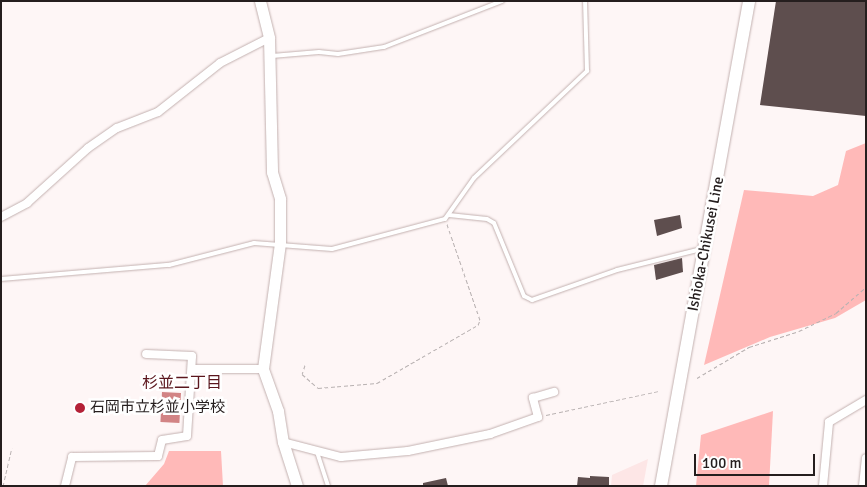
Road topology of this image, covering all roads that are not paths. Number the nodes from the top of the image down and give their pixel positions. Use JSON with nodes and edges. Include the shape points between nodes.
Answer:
{"nodes":[{"id":1,"x":260,"y":1,"type":"edge"},
{"id":2,"x":502,"y":1,"type":"edge"},
{"id":3,"x":585,"y":1,"type":"edge"},
{"id":4,"x":749,"y":1,"type":"edge"},
{"id":5,"x":269,"y":38,"type":"junction"},
{"id":6,"x":269,"y":57,"type":"junction"},
{"id":7,"x":449,"y":215,"type":"junction"},
{"id":8,"x":1,"y":217,"type":"edge"},
{"id":9,"x":280,"y":243,"type":"junction"},
{"id":10,"x":705,"y":248,"type":"junction"},
{"id":11,"x":1,"y":279,"type":"edge"},
{"id":12,"x":146,"y":354,"type":"dead end"},
{"id":13,"x":192,"y":369,"type":"junction"},
{"id":14,"x":263,"y":369,"type":"junction"},
{"id":15,"x":554,"y":392,"type":"dead end"},
{"id":16,"x":866,"y":400,"type":"edge"},
{"id":17,"x":283,"y":442,"type":"junction"},
{"id":18,"x":317,"y":452,"type":"junction"},
{"id":19,"x":866,"y":458,"type":"edge"},
{"id":20,"x":65,"y":486,"type":"edge"},
{"id":21,"x":297,"y":486,"type":"edge"},
{"id":22,"x":328,"y":486,"type":"edge"},
{"id":23,"x":661,"y":486,"type":"edge"},
{"id":24,"x":823,"y":486,"type":"edge"},
{"id":25,"x":864,"y":486,"type":"edge"}],
"edges":[{"from":1,"to":5,"type":"street"},
{"from":2,"to":6,"type":"lane","via":[[384,47]]},
{"from":3,"to":7,"type":"lane","via":[[588,71],[474,178]]},
{"from":4,"to":10,"type":"main road","name":"Ishioka-Chikusei Line"},
{"from":5,"to":6,"type":"street"},
{"from":5,"to":8,"type":"street","via":[[220,63],[158,112],[118,128],[88,148],[26,203]]},
{"from":6,"to":9,"type":"street","via":[[272,172],[280,199]]},
{"from":7,"to":9,"type":"lane","via":[[332,249]]},
{"from":7,"to":10,"type":"lane","via":[[494,223],[524,296],[532,300],[616,270]]},
{"from":9,"to":11,"type":"lane","via":[[254,243],[169,265]]},
{"from":9,"to":14,"type":"street"},
{"from":10,"to":23,"type":"main road","name":"Ishioka-Chikusei Line"},
{"from":12,"to":13,"type":"street","via":[[192,356]]},
{"from":13,"to":14,"type":"street"},
{"from":13,"to":20,"type":"street","via":[[187,436],[162,440],[158,456],[72,457]]},
{"from":14,"to":17,"type":"street","via":[[278,411]]},
{"from":15,"to":18,"type":"street","via":[[533,398],[538,417],[490,434],[408,451],[364,456]]},
{"from":16,"to":24,"type":"street","via":[[828,422]]},
{"from":17,"to":18,"type":"street"},
{"from":17,"to":21,"type":"street"},
{"from":18,"to":22,"type":"lane"},
{"from":19,"to":25,"type":"street"}]}
